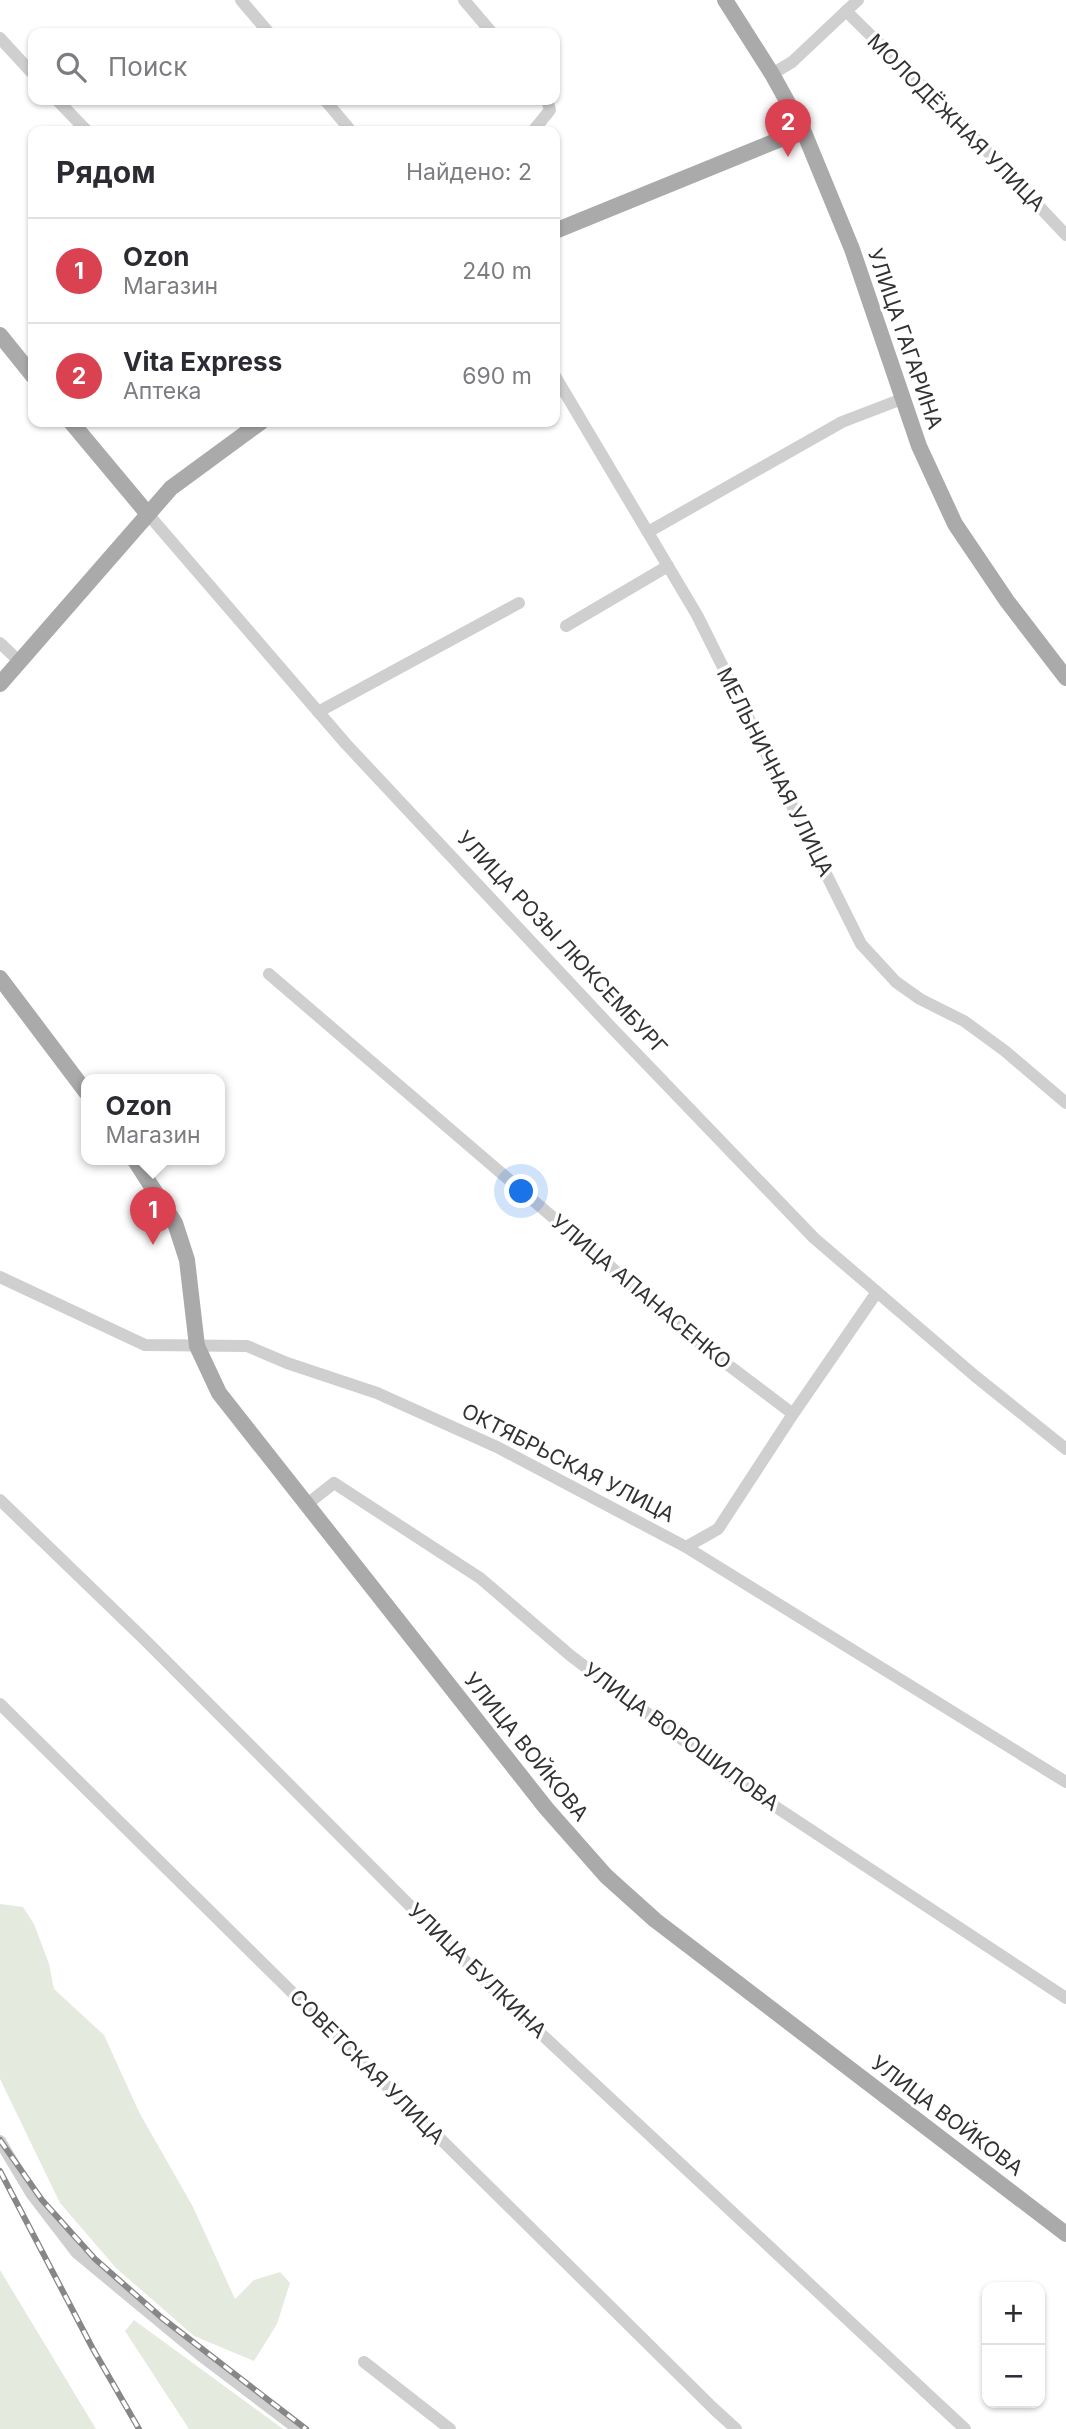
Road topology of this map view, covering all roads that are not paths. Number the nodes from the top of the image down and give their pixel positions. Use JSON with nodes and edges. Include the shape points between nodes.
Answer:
{"nodes":[{"id":1,"x":241,"y":0,"type":"edge"},
{"id":2,"x":464,"y":0,"type":"edge"},
{"id":3,"x":725,"y":0,"type":"edge"},
{"id":4,"x":858,"y":0,"type":"edge"},
{"id":5,"x":846,"y":12,"type":"junction"},
{"id":6,"x":265,"y":28,"type":"edge"},
{"id":7,"x":488,"y":28,"type":"edge"},
{"id":8,"x":0,"y":38,"type":"edge"},
{"id":9,"x":28,"y":69,"type":"edge"},
{"id":10,"x":772,"y":74,"type":"junction"},
{"id":11,"x":62,"y":105,"type":"edge"},
{"id":12,"x":329,"y":105,"type":"edge"},
{"id":13,"x":548,"y":105,"type":"edge"},
{"id":14,"x":82,"y":126,"type":"edge"},
{"id":15,"x":347,"y":126,"type":"edge"},
{"id":16,"x":537,"y":126,"type":"edge"},
{"id":17,"x":803,"y":131,"type":"junction"},
{"id":18,"x":560,"y":229,"type":"edge"},
{"id":19,"x":1066,"y":235,"type":"edge"},
{"id":20,"x":0,"y":335,"type":"edge"},
{"id":21,"x":28,"y":370,"type":"edge"},
{"id":22,"x":560,"y":384,"type":"edge"},
{"id":23,"x":902,"y":399,"type":"junction"},
{"id":24,"x":75,"y":427,"type":"edge"},
{"id":25,"x":254,"y":427,"type":"edge"},
{"id":26,"x":147,"y":513,"type":"junction"},
{"id":27,"x":648,"y":532,"type":"junction"},
{"id":28,"x":668,"y":566,"type":"junction"},
{"id":29,"x":519,"y":603,"type":"dead end"},
{"id":30,"x":566,"y":626,"type":"dead end"},
{"id":31,"x":0,"y":643,"type":"edge"},
{"id":32,"x":19,"y":661,"type":"junction"},
{"id":33,"x":1066,"y":678,"type":"edge"},
{"id":34,"x":0,"y":684,"type":"edge"},
{"id":35,"x":318,"y":712,"type":"junction"},
{"id":36,"x":269,"y":974,"type":"dead end"},
{"id":37,"x":0,"y":978,"type":"edge"},
{"id":38,"x":81,"y":1085,"type":"edge"},
{"id":39,"x":1066,"y":1103,"type":"edge"},
{"id":40,"x":138,"y":1165,"type":"edge"},
{"id":41,"x":0,"y":1277,"type":"edge"},
{"id":42,"x":877,"y":1292,"type":"junction"},
{"id":43,"x":197,"y":1346,"type":"junction"},
{"id":44,"x":793,"y":1414,"type":"junction"},
{"id":45,"x":1066,"y":1449,"type":"edge"},
{"id":46,"x":0,"y":1500,"type":"edge"},
{"id":47,"x":306,"y":1505,"type":"junction"},
{"id":48,"x":686,"y":1547,"type":"junction"},
{"id":49,"x":0,"y":1704,"type":"edge"},
{"id":50,"x":1066,"y":1782,"type":"edge"},
{"id":51,"x":1066,"y":1998,"type":"edge"},
{"id":52,"x":0,"y":2140,"type":"edge"},
{"id":53,"x":1066,"y":2234,"type":"edge"},
{"id":54,"x":363,"y":2362,"type":"dead end"},
{"id":55,"x":298,"y":2429,"type":"edge"},
{"id":56,"x":450,"y":2429,"type":"edge"},
{"id":57,"x":736,"y":2429,"type":"edge"},
{"id":58,"x":965,"y":2429,"type":"edge"}],
"edges":[{"from":1,"to":6,"type":"street"},
{"from":2,"to":7,"type":"street"},
{"from":3,"to":10,"type":"main road","name":"УЛИЦА ГАГАРИНА"},
{"from":4,"to":5,"type":"street"},
{"from":5,"to":10,"type":"street","via":[[792,62]]},
{"from":5,"to":19,"type":"street","name":"МОЛОДЁЖНАЯ УЛИЦА"},
{"from":8,"to":9,"type":"street"},
{"from":10,"to":17,"type":"main road","name":"УЛИЦА ГАГАРИНА"},
{"from":11,"to":14,"type":"street"},
{"from":12,"to":15,"type":"street"},
{"from":13,"to":16,"type":"street","via":[[550,110]]},
{"from":17,"to":18,"type":"main road"},
{"from":17,"to":23,"type":"main road","name":"УЛИЦА ГАГАРИНА","via":[[852,249]]},
{"from":20,"to":21,"type":"main road"},
{"from":22,"to":27,"type":"street","name":"МЕЛЬНИЧНАЯ УЛИЦА"},
{"from":23,"to":27,"type":"street","via":[[842,422]]},
{"from":23,"to":33,"type":"main road","name":"УЛИЦА ГАГАРИНА","via":[[955,524]]},
{"from":24,"to":26,"type":"main road","name":"УЛИЦА РОЗЫ ЛЮКСЕМБУРГ"},
{"from":25,"to":26,"type":"main road","via":[[171,488]]},
{"from":26,"to":32,"type":"main road"},
{"from":26,"to":35,"type":"street","name":"УЛИЦА РОЗЫ ЛЮКСЕМБУРГ"},
{"from":27,"to":28,"type":"street","name":"МЕЛЬНИЧНАЯ УЛИЦА"},
{"from":28,"to":30,"type":"street"},
{"from":28,"to":39,"type":"street","name":"МЕЛЬНИЧНАЯ УЛИЦА","via":[[697,615],[861,944],[896,982],[964,1021]]},
{"from":29,"to":35,"type":"street"},
{"from":31,"to":32,"type":"street"},
{"from":32,"to":34,"type":"main road"},
{"from":35,"to":42,"type":"street","name":"УЛИЦА РОЗЫ ЛЮКСЕМБУРГ","via":[[814,1238]]},
{"from":36,"to":44,"type":"street","name":"УЛИЦА АПАНАСЕНКО","via":[[703,1346]]},
{"from":37,"to":38,"type":"main road"},
{"from":40,"to":43,"type":"main road","via":[[175,1223],[187,1260]]},
{"from":41,"to":43,"type":"street","via":[[145,1345]]},
{"from":42,"to":44,"type":"street"},
{"from":42,"to":45,"type":"street","name":"УЛИЦА РОЗЫ ЛЮКСЕМБУРГ"},
{"from":43,"to":47,"type":"main road","name":"УЛИЦА ВОЙКОВА","via":[[219,1393]]},
{"from":43,"to":48,"type":"street","name":"ОКТЯБРЬСКАЯ УЛИЦА","via":[[247,1346],[377,1393],[497,1447]]},
{"from":44,"to":48,"type":"street","via":[[718,1529]]},
{"from":46,"to":58,"type":"street","name":"УЛИЦА БУЛКИНА","via":[[494,1990]]},
{"from":47,"to":51,"type":"street","name":"УЛИЦА ВОРОШИЛОВА","via":[[334,1483],[480,1578],[571,1656],[747,1788]]},
{"from":47,"to":53,"type":"main road","name":"УЛИЦА ВОЙКОВА","via":[[546,1808],[606,1875],[730,1979]]},
{"from":48,"to":50,"type":"street","name":"ОКТЯБРЬСКАЯ УЛИЦА"},
{"from":49,"to":57,"type":"street","name":"СОВЕТСКАЯ УЛИЦА"},
{"from":52,"to":55,"type":"street","via":[[31,2193],[77,2253]]},
{"from":54,"to":56,"type":"street"}]}
